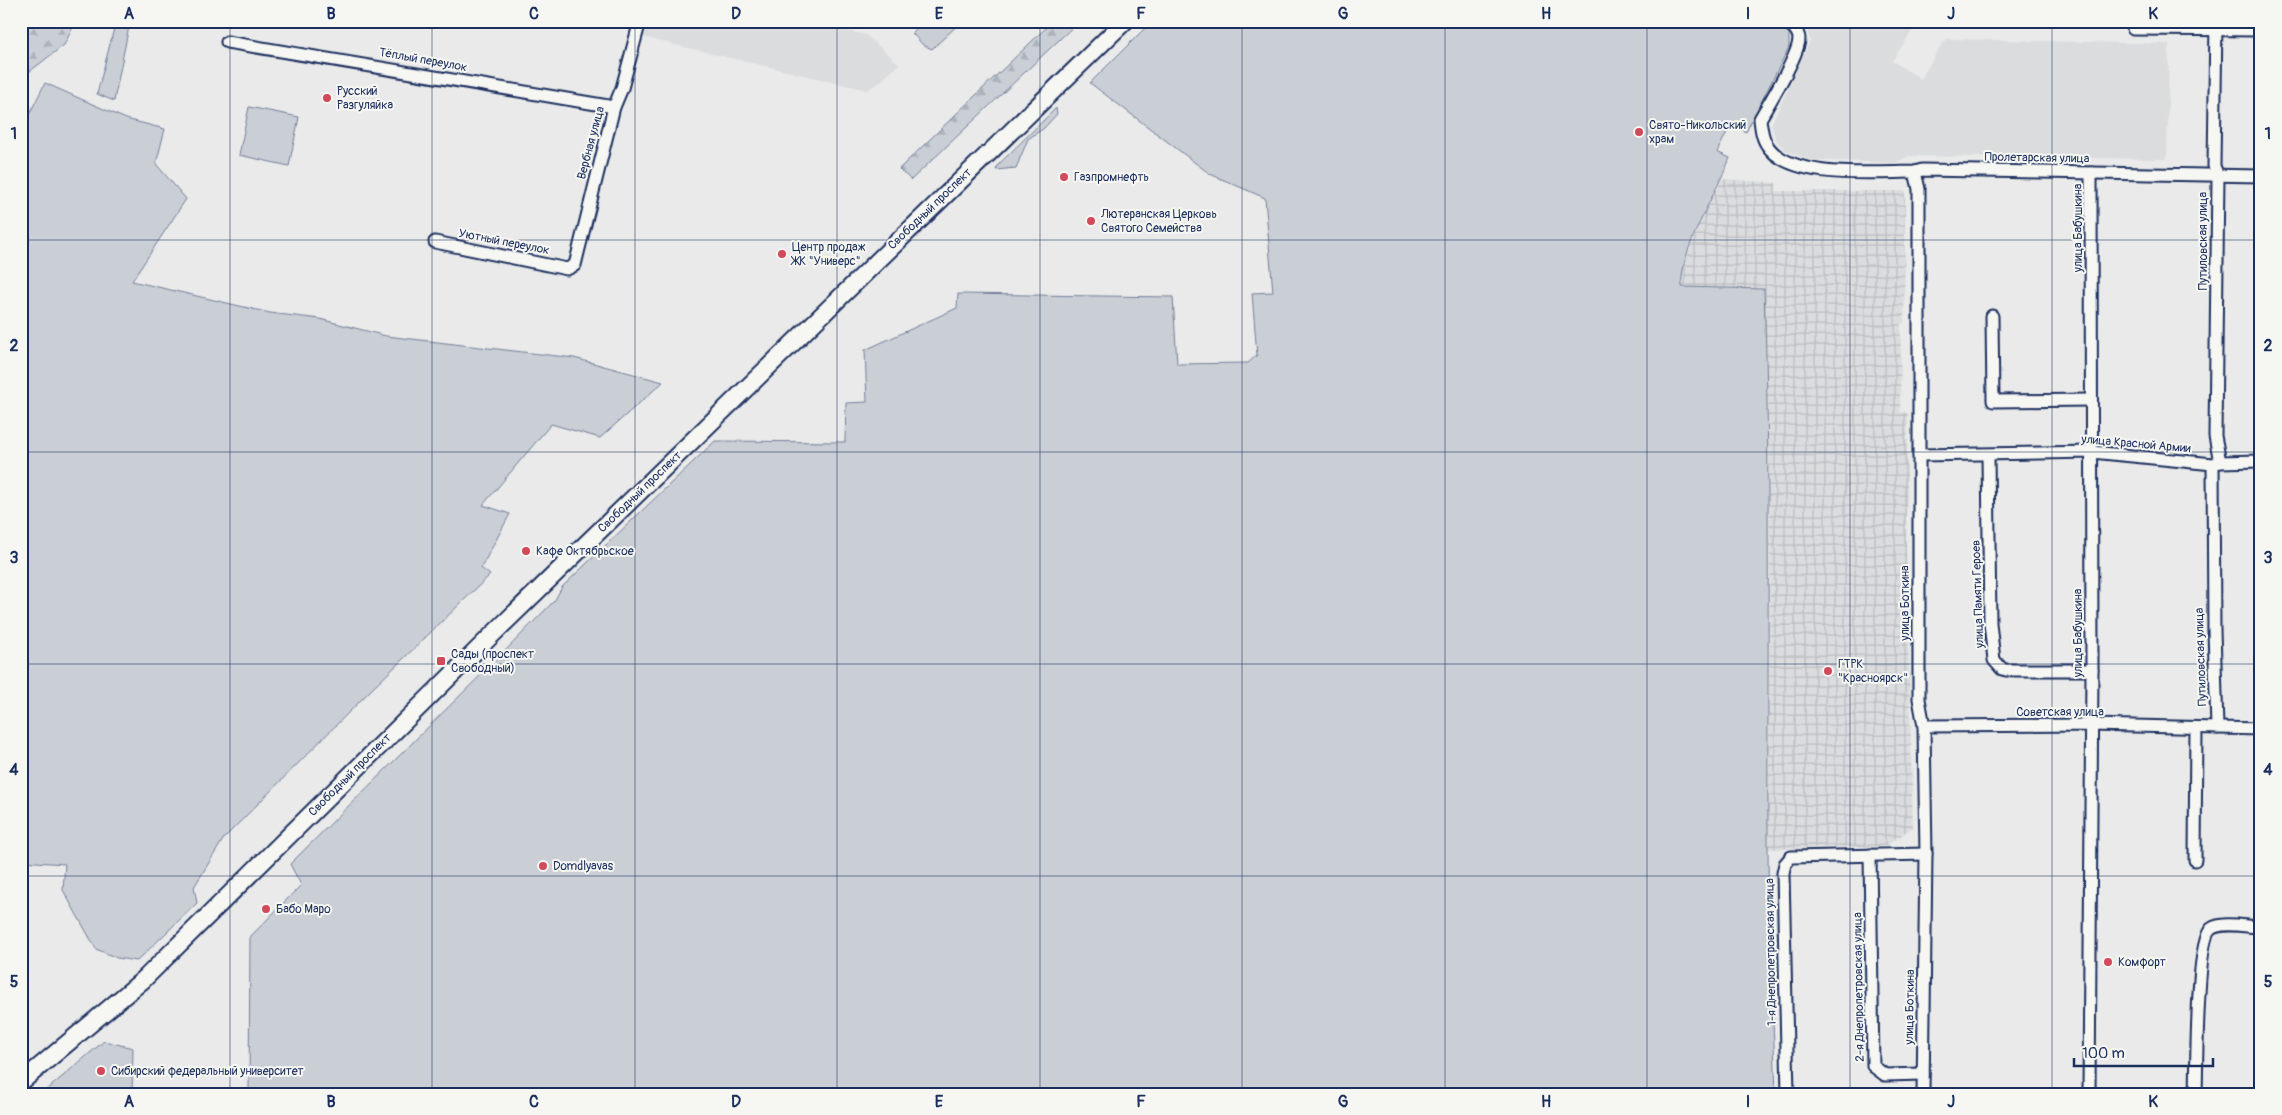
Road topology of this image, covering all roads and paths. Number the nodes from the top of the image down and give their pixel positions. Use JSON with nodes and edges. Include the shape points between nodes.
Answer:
{"nodes":[{"id":1,"x":640,"y":21,"type":"edge"},
{"id":2,"x":1125,"y":21,"type":"edge"},
{"id":3,"x":1785,"y":21,"type":"edge"},
{"id":4,"x":2135,"y":25,"type":"edge"},
{"id":5,"x":2216,"y":25,"type":"edge"},
{"id":6,"x":2261,"y":30,"type":"edge"},
{"id":7,"x":227,"y":42,"type":"dead end"},
{"id":8,"x":614,"y":108,"type":"junction"},
{"id":9,"x":1915,"y":172,"type":"junction"},
{"id":10,"x":2091,"y":173,"type":"junction"},
{"id":11,"x":2218,"y":176,"type":"junction"},
{"id":12,"x":2261,"y":176,"type":"edge"},
{"id":13,"x":435,"y":242,"type":"dead end"},
{"id":14,"x":567,"y":268,"type":"joint"},
{"id":15,"x":1992,"y":316,"type":"dead end"},
{"id":16,"x":2091,"y":400,"type":"junction"},
{"id":17,"x":2092,"y":452,"type":"junction"},
{"id":18,"x":1919,"y":455,"type":"junction"},
{"id":19,"x":1988,"y":455,"type":"junction"},
{"id":20,"x":2261,"y":461,"type":"edge"},
{"id":21,"x":2216,"y":463,"type":"junction"},
{"id":22,"x":2092,"y":670,"type":"junction"},
{"id":23,"x":2091,"y":725,"type":"junction"},
{"id":24,"x":1924,"y":726,"type":"junction"},
{"id":25,"x":2196,"y":728,"type":"junction"},
{"id":26,"x":2217,"y":728,"type":"junction"},
{"id":27,"x":2261,"y":728,"type":"edge"},
{"id":28,"x":1870,"y":854,"type":"junction"},
{"id":29,"x":1926,"y":854,"type":"junction"},
{"id":30,"x":2195,"y":860,"type":"dead end"},
{"id":31,"x":2261,"y":927,"type":"edge"},
{"id":32,"x":1923,"y":1074,"type":"junction"},
{"id":33,"x":21,"y":1082,"type":"edge"},
{"id":34,"x":1788,"y":1094,"type":"edge"},
{"id":35,"x":1924,"y":1094,"type":"edge"},
{"id":36,"x":2089,"y":1094,"type":"edge"},
{"id":37,"x":2196,"y":1094,"type":"edge"}],
"edges":[{"from":1,"to":8,"type":"street","name":"Вербная улица"},
{"from":2,"to":33,"type":"main road","name":"Свободный проспект","via":[[471,655],[143,980]]},
{"from":3,"to":9,"type":"street","name":"Пролетарская улица","via":[[1796,30],[1799,38],[1760,119],[1767,146],[1776,155],[1813,171]]},
{"from":4,"to":5,"type":"street"},
{"from":5,"to":6,"type":"street"},
{"from":5,"to":11,"type":"street","name":"Путиловская улица","via":[[2214,166]]},
{"from":7,"to":8,"type":"street","name":"Тёплый переулок"},
{"from":8,"to":14,"type":"street","name":"Вербная улица","via":[[575,265]]},
{"from":9,"to":10,"type":"street","name":"Пролетарская улица"},
{"from":9,"to":18,"type":"street","name":"улица Боткина","via":[[1919,189]]},
{"from":10,"to":11,"type":"street","name":"Пролетарская улица"},
{"from":10,"to":16,"type":"street","name":"улица Бабушкина"},
{"from":11,"to":12,"type":"street","name":"Пролетарская улица"},
{"from":11,"to":21,"type":"street","name":"Путиловская улица"},
{"from":13,"to":14,"type":"street","name":"Уютный переулок"},
{"from":15,"to":16,"type":"street","via":[[1993,401]]},
{"from":16,"to":17,"type":"street","name":"улица Бабушкина"},
{"from":17,"to":19,"type":"street","name":"улица Красной Армии"},
{"from":17,"to":21,"type":"street","name":"улица Красной Армии"},
{"from":17,"to":22,"type":"street","name":"улица Бабушкина"},
{"from":18,"to":19,"type":"street","name":"улица Красной Армии"},
{"from":18,"to":24,"type":"street","name":"улица Боткина","via":[[1919,699]]},
{"from":19,"to":22,"type":"street","name":"улица Памяти Героев","via":[[1990,623],[1994,660],[2006,670]]},
{"from":20,"to":21,"type":"street","name":"улица Красной Армии"},
{"from":21,"to":26,"type":"street","name":"Путиловская улица","via":[[2214,630]]},
{"from":22,"to":23,"type":"street","name":"улица Бабушкина"},
{"from":23,"to":24,"type":"street","name":"Советская улица"},
{"from":23,"to":25,"type":"street","name":"Советская улица"},
{"from":23,"to":36,"type":"street","name":"улица Бабушкина"},
{"from":24,"to":29,"type":"street","name":"улица Боткина"},
{"from":25,"to":26,"type":"street","name":"Советская улица"},
{"from":25,"to":30,"type":"street"},
{"from":26,"to":27,"type":"street","name":"Советская улица"},
{"from":28,"to":29,"type":"street","name":"1-я Днепропетровская улица"},
{"from":28,"to":32,"type":"street","name":"2-я Днепропетровская улица","via":[[1873,1066],[1885,1075]]},
{"from":28,"to":34,"type":"street","name":"1-я Днепропетровская улица","via":[[1791,857],[1785,864]]},
{"from":29,"to":32,"type":"street","name":"улица Боткина"},
{"from":31,"to":37,"type":"street","via":[[2220,926],[2212,929],[2205,939]]},
{"from":32,"to":35,"type":"street","name":"улица Боткина"}]}
